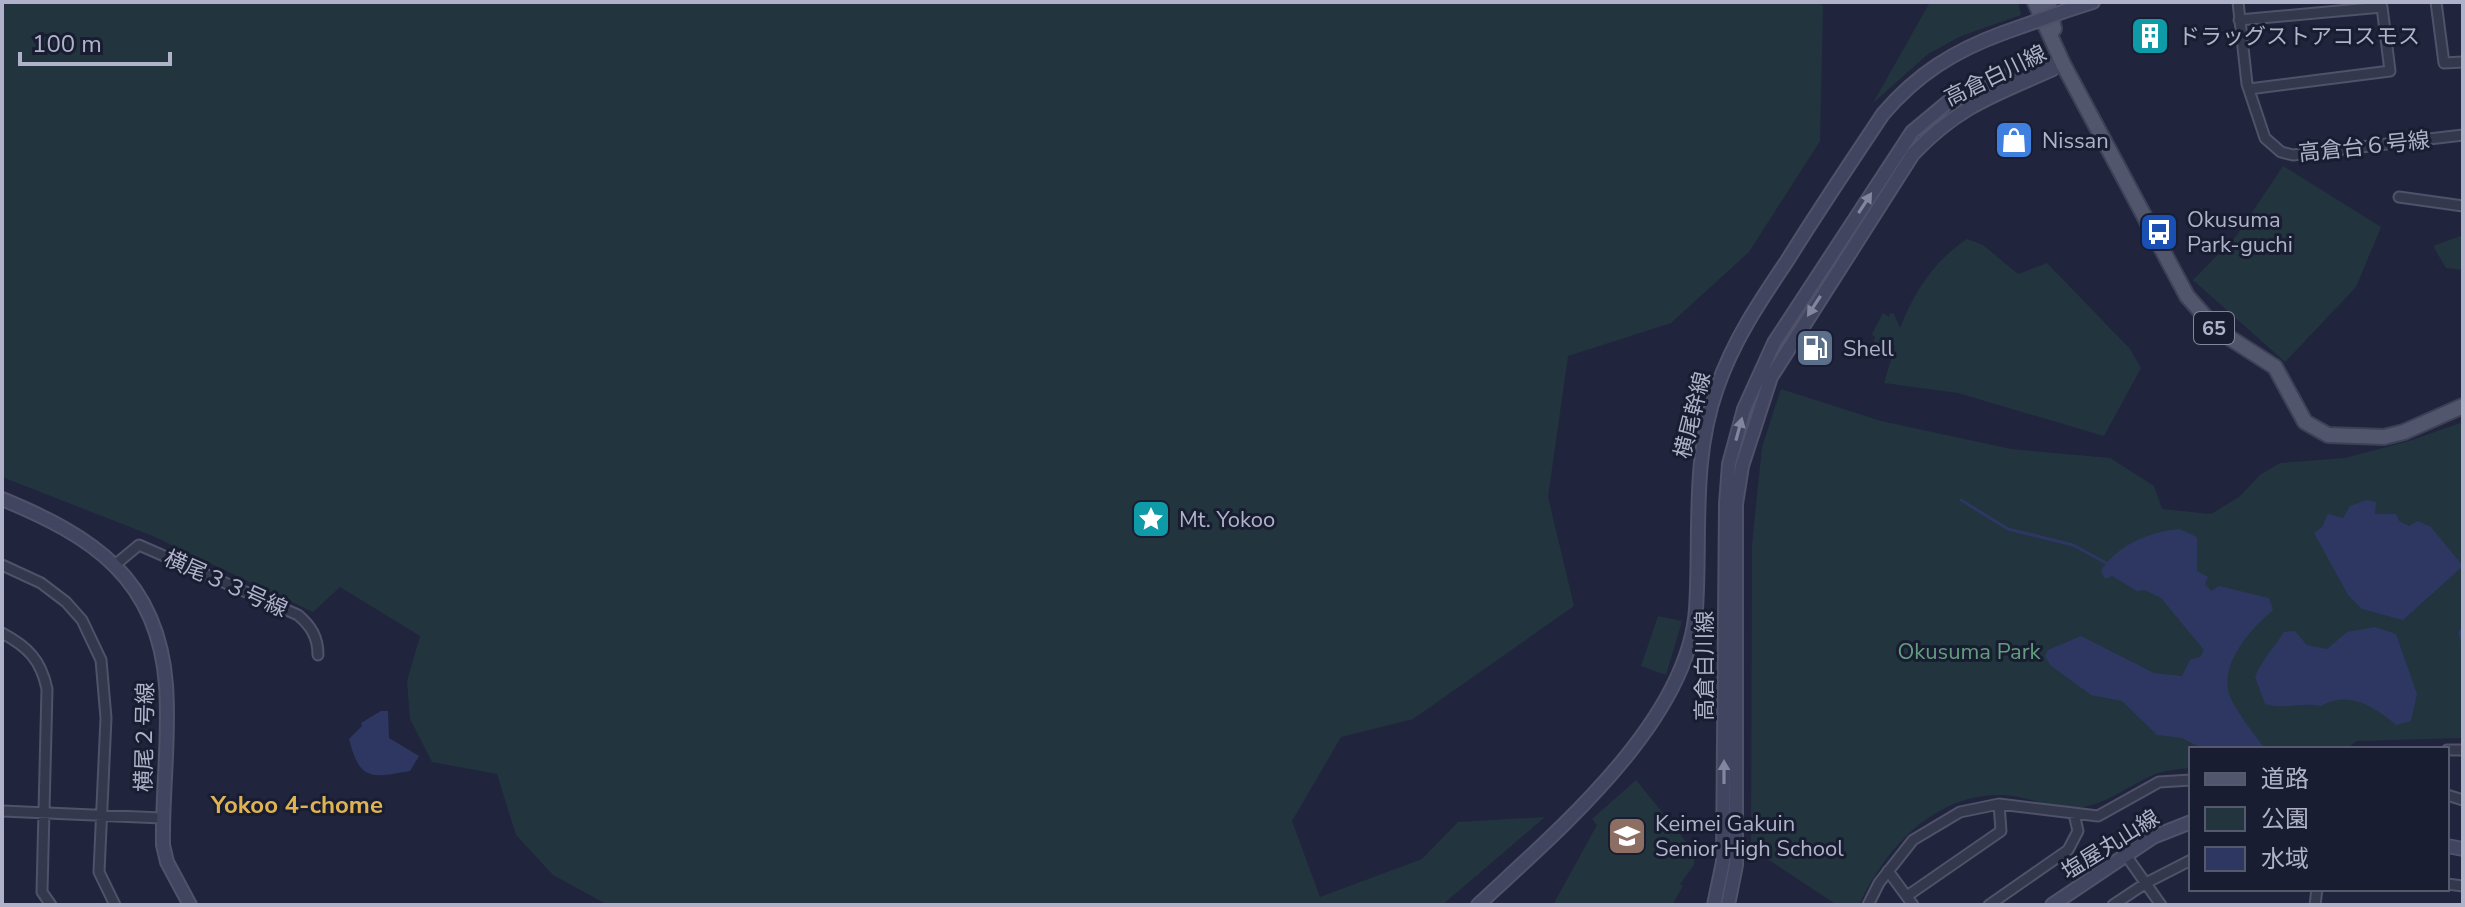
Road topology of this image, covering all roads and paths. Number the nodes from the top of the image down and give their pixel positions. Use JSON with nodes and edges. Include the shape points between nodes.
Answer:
{"nodes":[{"id":1,"x":2035,"y":2,"type":"edge"},
{"id":2,"x":2048,"y":2,"type":"edge"},
{"id":3,"x":2238,"y":2,"type":"edge"},
{"id":4,"x":2436,"y":2,"type":"edge"},
{"id":5,"x":2085,"y":3,"type":"edge"},
{"id":6,"x":2239,"y":20,"type":"junction"},
{"id":7,"x":2463,"y":62,"type":"edge"},
{"id":8,"x":2063,"y":64,"type":"junction"},
{"id":9,"x":2249,"y":89,"type":"junction"},
{"id":10,"x":2463,"y":135,"type":"edge"},
{"id":11,"x":2399,"y":197,"type":"dead end"},
{"id":12,"x":2463,"y":206,"type":"edge"},
{"id":13,"x":2463,"y":406,"type":"edge"},
{"id":14,"x":2,"y":499,"type":"edge"},
{"id":15,"x":116,"y":564,"type":"junction"},
{"id":16,"x":2,"y":565,"type":"edge"},
{"id":17,"x":2,"y":633,"type":"edge"},
{"id":18,"x":318,"y":655,"type":"dead end"},
{"id":19,"x":2189,"y":780,"type":"edge"},
{"id":20,"x":1999,"y":804,"type":"junction"},
{"id":21,"x":2,"y":811,"type":"edge"},
{"id":22,"x":42,"y":813,"type":"junction"},
{"id":23,"x":2074,"y":814,"type":"junction"},
{"id":24,"x":101,"y":816,"type":"junction"},
{"id":25,"x":162,"y":818,"type":"junction"},
{"id":26,"x":2189,"y":823,"type":"edge"},
{"id":27,"x":2125,"y":854,"type":"junction"},
{"id":28,"x":2189,"y":861,"type":"edge"},
{"id":29,"x":1888,"y":871,"type":"junction"},
{"id":30,"x":2146,"y":883,"type":"junction"},
{"id":31,"x":1910,"y":901,"type":"edge"},
{"id":32,"x":51,"y":905,"type":"edge"},
{"id":33,"x":115,"y":905,"type":"edge"},
{"id":34,"x":190,"y":905,"type":"edge"},
{"id":35,"x":1478,"y":905,"type":"edge"},
{"id":36,"x":1714,"y":905,"type":"edge"},
{"id":37,"x":1728,"y":905,"type":"edge"},
{"id":38,"x":1868,"y":905,"type":"edge"},
{"id":39,"x":1989,"y":905,"type":"edge"},
{"id":40,"x":2052,"y":905,"type":"edge"},
{"id":41,"x":2113,"y":905,"type":"edge"},
{"id":42,"x":2161,"y":905,"type":"edge"}],
"edges":[{"from":1,"to":8,"type":"main road","number":"65"},
{"from":2,"to":8,"type":"main road","number":"65"},
{"from":3,"to":6,"type":"street","name":"高倉台６号線"},
{"from":4,"to":7,"type":"street","via":[[2444,63]]},
{"from":5,"to":35,"type":"street","name":"横尾幹線","bridge":true,"via":[[1940,61],[1883,114],[1751,315],[1717,387],[1696,490],[1696,611],[1690,646],[1673,690],[1643,735],[1566,823]]},
{"from":6,"to":9,"type":"street","name":"高倉台６号線"},
{"from":6,"to":9,"type":"street","via":[[2382,7],[2390,71]]},
{"from":8,"to":13,"type":"main road","number":"65","via":[[2187,296],[2216,329],[2275,367],[2305,422],[2328,435],[2384,437]]},
{"from":36,"to":8,"type":"street","name":"高倉白川線","one_way":true,"via":[[1723,862],[1726,504],[1729,464],[1744,409],[1774,343],[1912,132],[1948,102],[2025,68]]},
{"from":8,"to":37,"type":"street","name":"高倉白川線","one_way":true,"via":[[1972,104],[1942,124],[1913,154],[1771,377],[1753,424],[1736,504],[1736,865]]},
{"from":9,"to":10,"type":"street","name":"高倉台６号線","via":[[2265,138],[2293,155]]},
{"from":11,"to":12,"type":"street"},
{"from":14,"to":15,"type":"street","name":"横尾２号線","via":[[65,526]]},
{"from":15,"to":18,"type":"street","name":"横尾３３号線","via":[[139,545],[298,615],[310,625]]},
{"from":15,"to":25,"type":"street","name":"横尾２号線","via":[[156,632],[164,664]]},
{"from":16,"to":24,"type":"street","via":[[66,602],[98,651],[106,718]]},
{"from":17,"to":22,"type":"street","via":[[43,668],[47,689]]},
{"from":19,"to":23,"type":"street","via":[[2159,782],[2098,816]]},
{"from":20,"to":23,"type":"street"},
{"from":20,"to":29,"type":"street","via":[[1960,812],[1929,828]]},
{"from":20,"to":31,"type":"street","via":[[2001,831]]},
{"from":21,"to":22,"type":"street"},
{"from":22,"to":24,"type":"street"},
{"from":22,"to":32,"type":"street","via":[[42,892]]},
{"from":23,"to":39,"type":"street","via":[[2078,831],[2068,850]]},
{"from":24,"to":25,"type":"street"},
{"from":24,"to":33,"type":"street","via":[[99,872]]},
{"from":25,"to":34,"type":"street","name":"横尾２号線","via":[[167,862]]},
{"from":26,"to":27,"type":"street","name":"塩屋丸山線"},
{"from":27,"to":30,"type":"street"},
{"from":27,"to":40,"type":"street","name":"塩屋丸山線"},
{"from":28,"to":30,"type":"street"},
{"from":29,"to":31,"type":"street"},
{"from":29,"to":38,"type":"street"},
{"from":30,"to":41,"type":"street"},
{"from":30,"to":42,"type":"street"}]}
